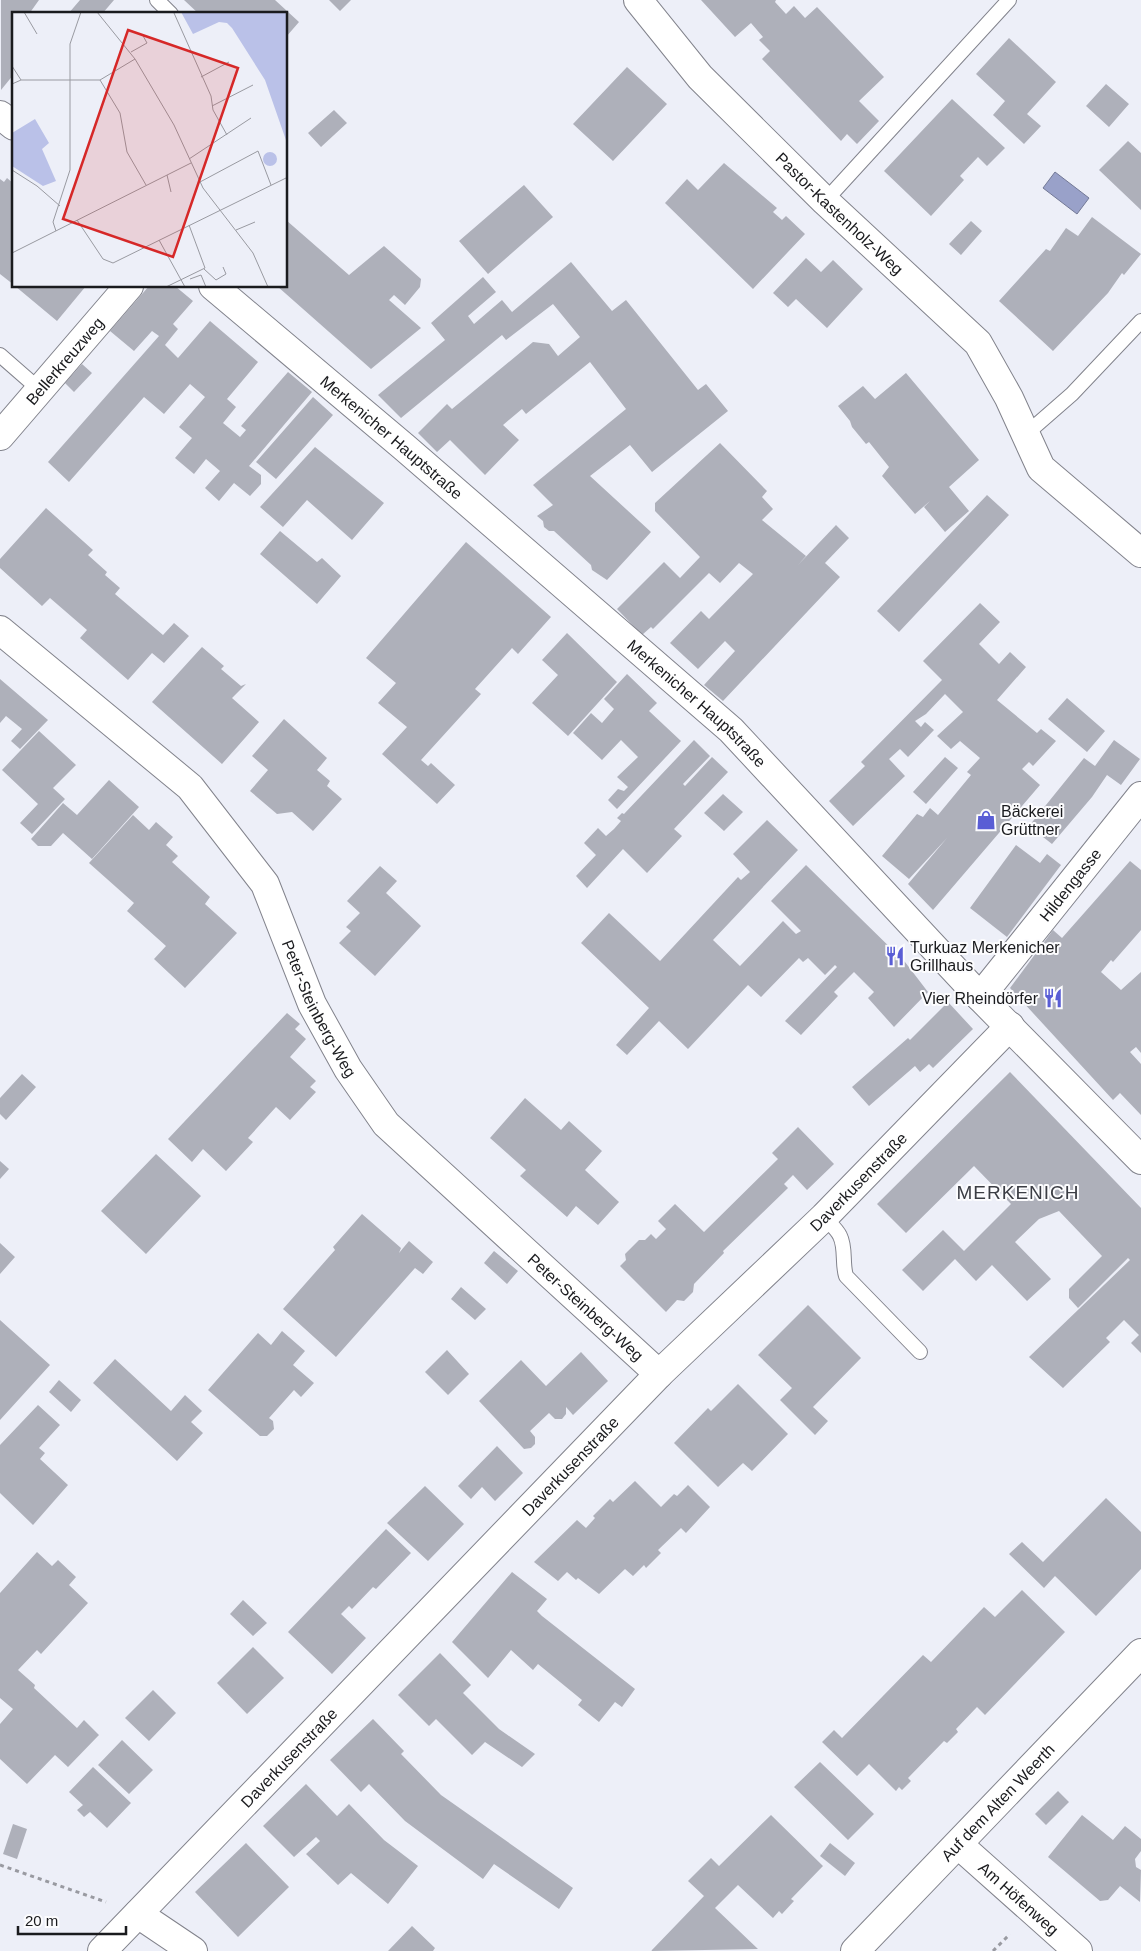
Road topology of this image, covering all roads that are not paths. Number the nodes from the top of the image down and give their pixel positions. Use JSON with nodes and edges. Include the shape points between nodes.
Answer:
{"nodes":[{"id":1,"x":157,"y":0,"type":"edge"},
{"id":2,"x":638,"y":0,"type":"edge"},
{"id":3,"x":1008,"y":0,"type":"edge"},
{"id":4,"x":169,"y":12,"type":"edge"},
{"id":5,"x":0,"y":115,"type":"edge"},
{"id":6,"x":12,"y":124,"type":"edge"},
{"id":7,"x":825,"y":202,"type":"junction"},
{"id":8,"x":127,"y":288,"type":"edge"},
{"id":9,"x":214,"y":288,"type":"edge"},
{"id":10,"x":1141,"y":321,"type":"edge"},
{"id":11,"x":0,"y":355,"type":"edge"},
{"id":12,"x":40,"y":390,"type":"junction"},
{"id":13,"x":1025,"y":435,"type":"junction"},
{"id":14,"x":0,"y":436,"type":"edge"},
{"id":15,"x":1141,"y":553,"type":"edge"},
{"id":16,"x":0,"y":630,"type":"edge"},
{"id":17,"x":1141,"y":796,"type":"edge"},
{"id":18,"x":980,"y":997,"type":"junction"},
{"id":19,"x":1010,"y":1026,"type":"junction"},
{"id":20,"x":1141,"y":1160,"type":"edge"},
{"id":21,"x":824,"y":1217,"type":"junction"},
{"id":22,"x":920,"y":1352,"type":"dead end"},
{"id":23,"x":659,"y":1374,"type":"junction"},
{"id":24,"x":1141,"y":1653,"type":"edge"},
{"id":25,"x":958,"y":1845,"type":"junction"},
{"id":26,"x":138,"y":1914,"type":"junction"},
{"id":27,"x":102,"y":1951,"type":"edge"},
{"id":28,"x":193,"y":1951,"type":"edge"},
{"id":29,"x":855,"y":1951,"type":"edge"},
{"id":30,"x":1078,"y":1951,"type":"edge"}],
"edges":[{"from":1,"to":4,"type":"lane"},
{"from":2,"to":7,"type":"street","name":"Pastor-Kastenholz-Weg","via":[[700,77]]},
{"from":3,"to":7,"type":"lane"},
{"from":5,"to":6,"type":"street"},
{"from":7,"to":13,"type":"street","name":"Pastor-Kastenholz-Weg","via":[[978,343],[1009,398]]},
{"from":8,"to":12,"type":"street","name":"Bellerkreuzweg"},
{"from":9,"to":18,"type":"street","name":"Merkenicher Hauptstraße","via":[[412,453],[731,730]]},
{"from":10,"to":13,"type":"lane","via":[[1072,394]]},
{"from":11,"to":12,"type":"lane"},
{"from":12,"to":14,"type":"street","name":"Bellerkreuzweg"},
{"from":13,"to":15,"type":"street","name":"Pastor-Kastenholz-Weg","via":[[1041,468]]},
{"from":16,"to":23,"type":"street","name":"Peter-Steinberg-Weg","via":[[190,787],[265,884],[312,1004],[348,1068],[386,1124]]},
{"from":17,"to":18,"type":"street","name":"Hildengasse"},
{"from":18,"to":19,"type":"street","name":"Merkenicher Hauptstraße"},
{"from":19,"to":20,"type":"street","name":"Merkenicher Hauptstraße"},
{"from":19,"to":21,"type":"street","name":"Daverkusenstraße"},
{"from":21,"to":22,"type":"lane","via":[[840,1235],[846,1276]]},
{"from":21,"to":23,"type":"street","name":"Daverkusenstraße"},
{"from":23,"to":26,"type":"street","name":"Daverkusenstraße"},
{"from":24,"to":25,"type":"street","name":"Auf dem Alten Weerth"},
{"from":25,"to":29,"type":"street","name":"Auf dem Alten Weerth"},
{"from":25,"to":30,"type":"street","name":"Am Höfenweg"},
{"from":26,"to":27,"type":"street","name":"Daverkusenstraße"},
{"from":26,"to":28,"type":"street"}]}
